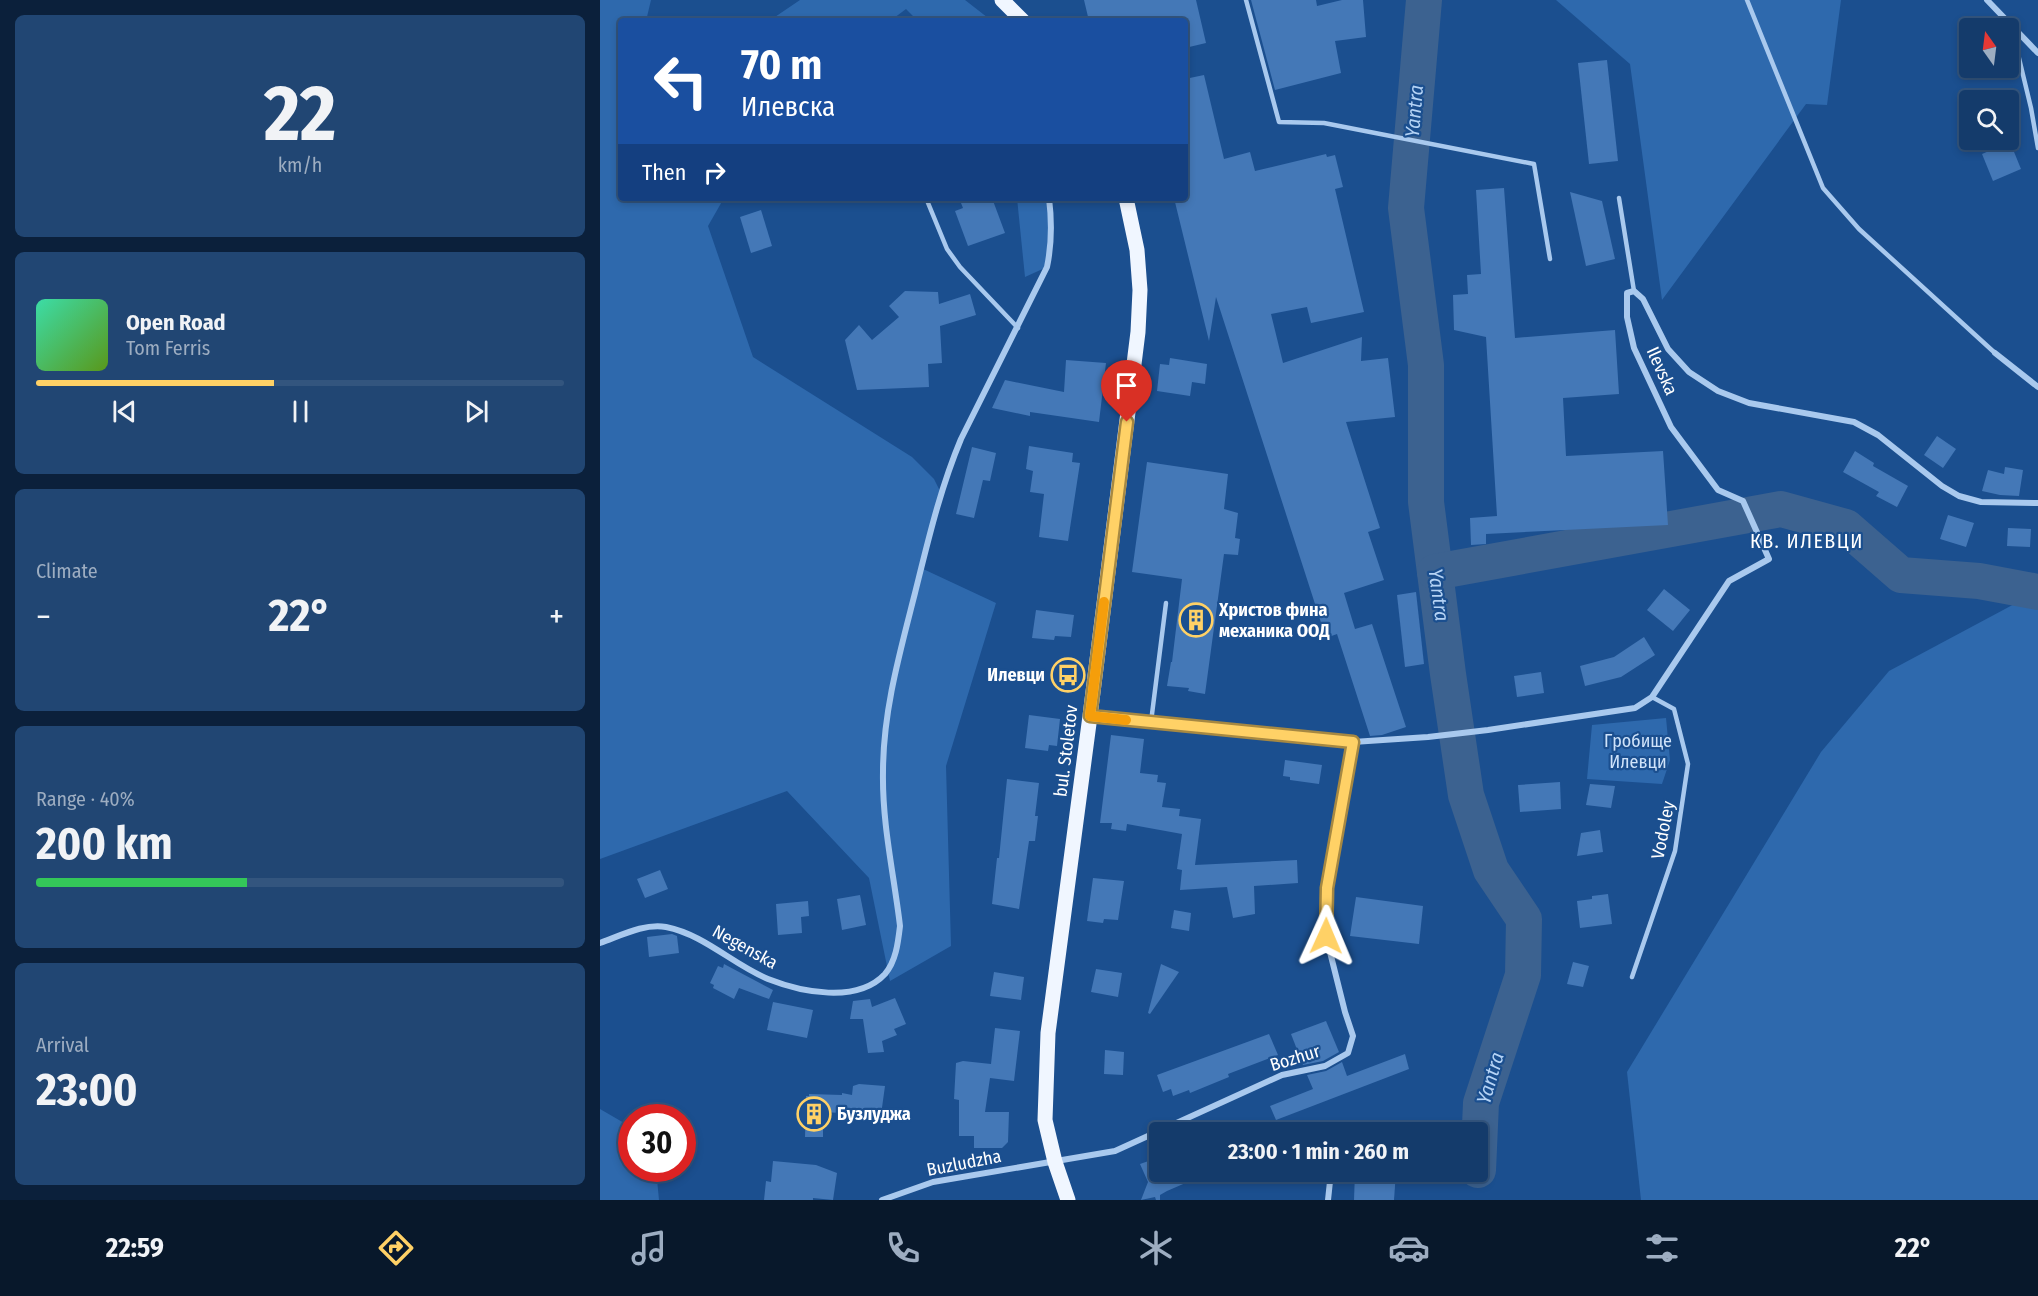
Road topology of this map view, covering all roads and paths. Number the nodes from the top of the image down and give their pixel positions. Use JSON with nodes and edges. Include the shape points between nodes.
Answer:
{"nodes":[{"id":1,"x":1002,"y":0,"type":"edge"},
{"id":2,"x":1246,"y":0,"type":"edge"},
{"id":3,"x":1747,"y":0,"type":"edge"},
{"id":4,"x":1987,"y":0,"type":"edge"},
{"id":5,"x":1020,"y":18,"type":"edge"},
{"id":6,"x":2004,"y":18,"type":"edge"},
{"id":7,"x":2019,"y":33,"type":"edge"},
{"id":8,"x":2038,"y":53,"type":"edge"},
{"id":9,"x":2019,"y":58,"type":"edge"},
{"id":10,"x":2038,"y":148,"type":"edge"},
{"id":11,"x":1619,"y":198,"type":"dead end"},
{"id":12,"x":927,"y":201,"type":"edge"},
{"id":13,"x":1049,"y":201,"type":"edge"},
{"id":14,"x":1127,"y":201,"type":"edge"},
{"id":15,"x":1550,"y":259,"type":"dead end"},
{"id":16,"x":1634,"y":291,"type":"junction"},
{"id":17,"x":1018,"y":328,"type":"junction"},
{"id":18,"x":1995,"y":353,"type":"joint"},
{"id":19,"x":2038,"y":387,"type":"edge"},
{"id":20,"x":2038,"y":504,"type":"edge"},
{"id":21,"x":1166,"y":603,"type":"dead end"},
{"id":22,"x":1652,"y":697,"type":"junction"},
{"id":23,"x":1090,"y":716,"type":"junction"},
{"id":24,"x":1151,"y":722,"type":"junction"},
{"id":25,"x":1353,"y":742,"type":"junction"},
{"id":26,"x":600,"y":943,"type":"edge"},
{"id":27,"x":1632,"y":977,"type":"dead end"},
{"id":28,"x":1055,"y":1162,"type":"junction"},
{"id":29,"x":1330,"y":1182,"type":"edge"},
{"id":30,"x":882,"y":1200,"type":"edge"},
{"id":31,"x":1068,"y":1200,"type":"edge"},
{"id":32,"x":1328,"y":1200,"type":"edge"}],
"edges":[{"from":1,"to":5,"type":"main road"},
{"from":2,"to":15,"type":"lane","via":[[1279,122],[1324,123],[1534,164]]},
{"from":3,"to":18,"type":"lane","via":[[1823,188],[1859,229]]},
{"from":4,"to":6,"type":"street"},
{"from":7,"to":8,"type":"street"},
{"from":9,"to":10,"type":"lane"},
{"from":11,"to":16,"type":"lane"},
{"from":12,"to":17,"type":"lane","via":[[947,249]]},
{"from":13,"to":17,"type":"street","name":"Negenska","via":[[1052,245],[1047,267]]},
{"from":14,"to":23,"type":"main road","name":"bul. Stoletov","via":[[1137,250],[1138,332]]},
{"from":16,"to":20,"type":"street","name":"Ilevska","via":[[1647,306],[1668,349],[1689,372],[1718,391],[1749,403],[1854,422],[1878,435],[1959,496],[1982,502]]},
{"from":16,"to":22,"type":"street","name":"Ilevska","via":[[1627,293],[1634,348],[1671,427],[1718,490],[1743,501],[1769,559],[1729,581]]},
{"from":17,"to":26,"type":"street","name":"Negenska","via":[[949,467],[886,715],[882,775],[900,926],[886,973],[860,989],[814,991],[766,978],[703,940],[662,927],[648,927]]},
{"from":18,"to":19,"type":"street"},
{"from":21,"to":24,"type":"lane"},
{"from":22,"to":25,"type":"street","via":[[1635,708],[1488,730]]},
{"from":22,"to":27,"type":"lane","name":"Vodoley","via":[[1674,709],[1688,764],[1675,851]]},
{"from":23,"to":24,"type":"street"},
{"from":23,"to":28,"type":"main road","name":"bul. Stoletov","via":[[1048,1033],[1045,1120]]},
{"from":24,"to":25,"type":"street"},
{"from":25,"to":28,"type":"street","name":"Bozhur","via":[[1327,888],[1326,936],[1353,1036],[1348,1053],[1325,1066],[1282,1075],[1115,1151]]},
{"from":28,"to":30,"type":"street","name":"Buzludzha","via":[[933,1182]]},
{"from":28,"to":31,"type":"main road","name":"bul. Stoletov"},
{"from":29,"to":32,"type":"street"}]}
